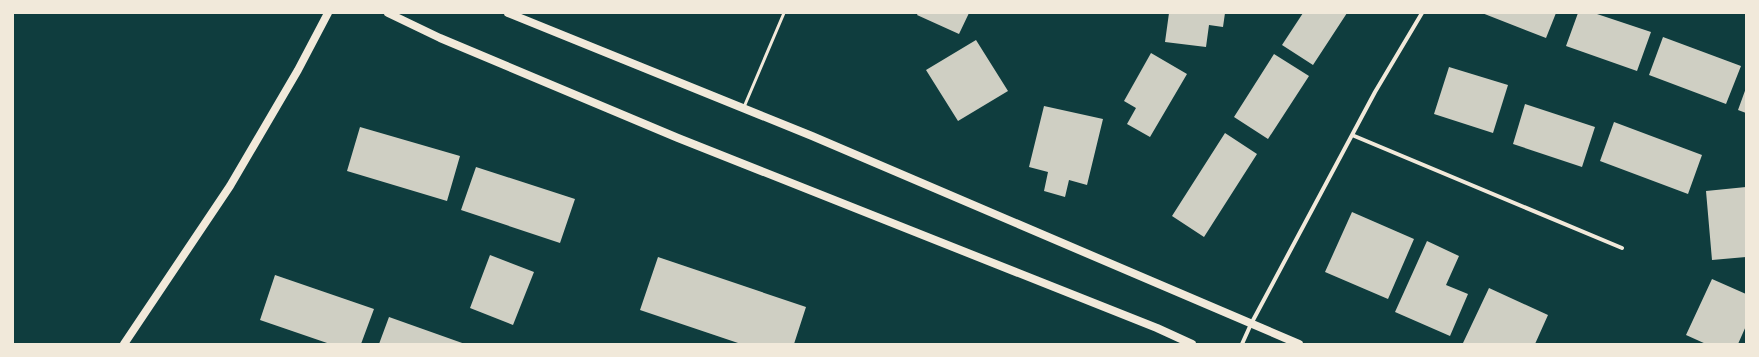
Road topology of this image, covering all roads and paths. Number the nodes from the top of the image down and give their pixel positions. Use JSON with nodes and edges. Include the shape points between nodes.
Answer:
{"nodes":[{"id":1,"x":328,"y":13,"type":"edge"},
{"id":2,"x":388,"y":13,"type":"edge"},
{"id":3,"x":508,"y":13,"type":"edge"},
{"id":4,"x":784,"y":13,"type":"edge"},
{"id":5,"x":1422,"y":13,"type":"edge"},
{"id":6,"x":743,"y":109,"type":"junction"},
{"id":7,"x":1352,"y":135,"type":"junction"},
{"id":8,"x":1622,"y":248,"type":"dead end"},
{"id":9,"x":1251,"y":324,"type":"junction"},
{"id":10,"x":124,"y":344,"type":"edge"},
{"id":11,"x":1192,"y":344,"type":"edge"},
{"id":12,"x":1242,"y":344,"type":"edge"},
{"id":13,"x":1298,"y":344,"type":"edge"}],
"edges":[{"from":1,"to":10,"type":"main road","via":[[230,186]]},
{"from":2,"to":11,"type":"main road","via":[[440,38],[678,138],[1143,322]]},
{"from":3,"to":6,"type":"main road"},
{"from":4,"to":6,"type":"lane"},
{"from":5,"to":7,"type":"street"},
{"from":6,"to":9,"type":"main road","via":[[812,136]]},
{"from":7,"to":8,"type":"street"},
{"from":7,"to":9,"type":"street"},
{"from":9,"to":12,"type":"street"},
{"from":9,"to":13,"type":"main road"}]}
